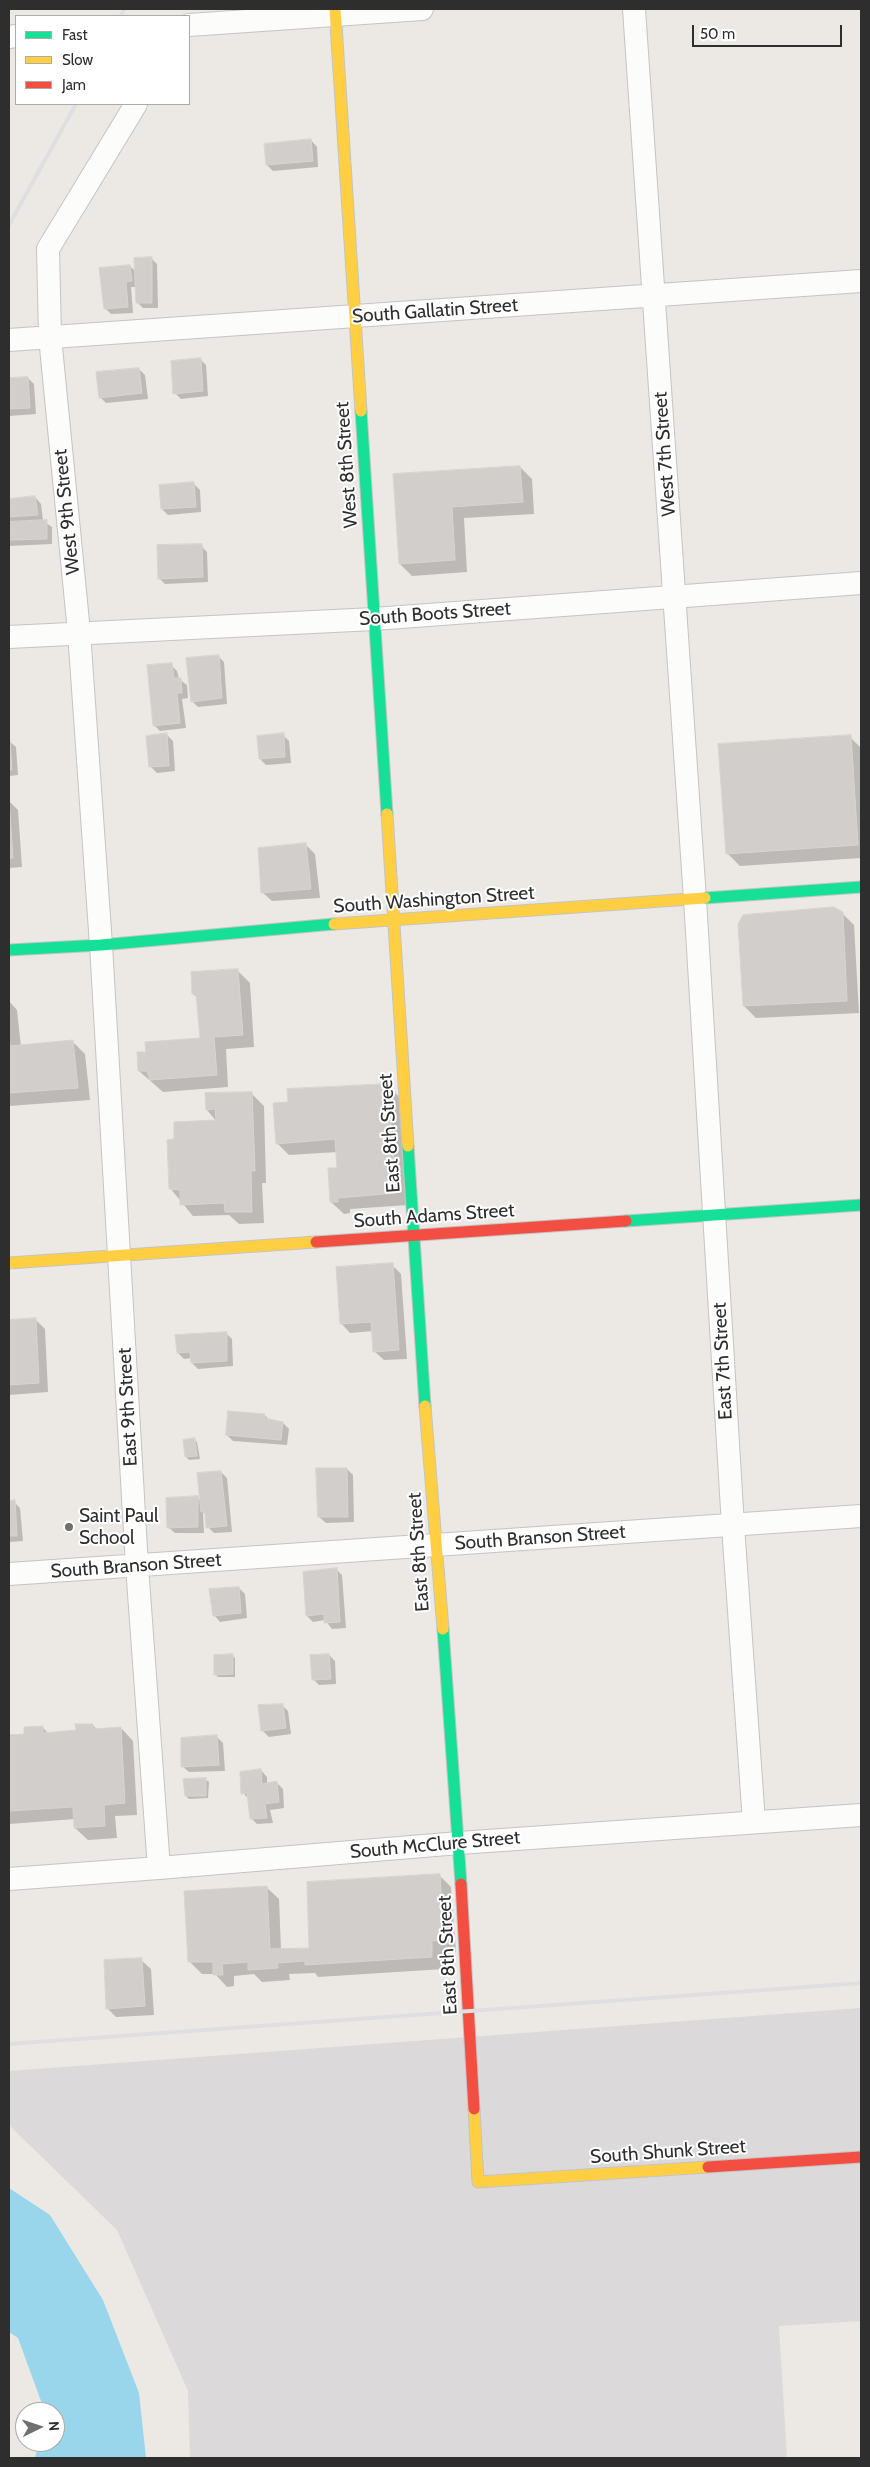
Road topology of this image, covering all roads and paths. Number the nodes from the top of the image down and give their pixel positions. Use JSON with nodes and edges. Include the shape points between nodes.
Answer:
{"nodes":[{"id":1,"x":422,"y":9,"type":"edge"},
{"id":2,"x":634,"y":9,"type":"edge"},
{"id":3,"x":335,"y":12,"type":"edge"},
{"id":4,"x":190,"y":25,"type":"edge"},
{"id":5,"x":135,"y":105,"type":"edge"},
{"id":6,"x":861,"y":281,"type":"edge"},
{"id":7,"x":654,"y":296,"type":"junction"},
{"id":8,"x":355,"y":316,"type":"junction"},
{"id":9,"x":50,"y":337,"type":"junction"},
{"id":10,"x":9,"y":340,"type":"edge"},
{"id":11,"x":861,"y":583,"type":"edge"},
{"id":12,"x":674,"y":597,"type":"junction"},
{"id":13,"x":374,"y":619,"type":"junction"},
{"id":14,"x":79,"y":632,"type":"junction"},
{"id":15,"x":9,"y":636,"type":"edge"},
{"id":16,"x":861,"y":887,"type":"edge"},
{"id":17,"x":695,"y":899,"type":"junction"},
{"id":18,"x":393,"y":919,"type":"junction"},
{"id":19,"x":101,"y":945,"type":"junction"},
{"id":20,"x":9,"y":950,"type":"edge"},
{"id":21,"x":861,"y":1205,"type":"edge"},
{"id":22,"x":714,"y":1215,"type":"junction"},
{"id":23,"x":414,"y":1235,"type":"junction"},
{"id":24,"x":119,"y":1256,"type":"junction"},
{"id":25,"x":9,"y":1263,"type":"edge"},
{"id":26,"x":861,"y":1516,"type":"edge"},
{"id":27,"x":732,"y":1526,"type":"junction"},
{"id":28,"x":435,"y":1545,"type":"junction"},
{"id":29,"x":137,"y":1566,"type":"junction"},
{"id":30,"x":9,"y":1574,"type":"edge"},
{"id":31,"x":861,"y":1815,"type":"edge"},
{"id":32,"x":754,"y":1822,"type":"junction"},
{"id":33,"x":459,"y":1842,"type":"junction"},
{"id":34,"x":160,"y":1868,"type":"junction"},
{"id":35,"x":9,"y":1879,"type":"edge"},
{"id":36,"x":861,"y":2156,"type":"edge"},
{"id":37,"x":478,"y":2182,"type":"joint"}],
"edges":[{"from":1,"to":3,"type":"street"},
{"from":2,"to":7,"type":"street","name":"West 7th Street"},
{"from":3,"to":4,"type":"street"},
{"from":3,"to":8,"type":"street","name":"West 8th Street"},
{"from":5,"to":9,"type":"street","name":"West 9th Street","via":[[48,249]]},
{"from":6,"to":7,"type":"street","name":"South Gallatin Street"},
{"from":7,"to":8,"type":"street","name":"South Gallatin Street"},
{"from":7,"to":12,"type":"street","name":"West 7th Street"},
{"from":8,"to":9,"type":"street","name":"South Gallatin Street"},
{"from":8,"to":13,"type":"street","name":"West 8th Street"},
{"from":9,"to":10,"type":"street","name":"South Gallatin Street"},
{"from":9,"to":14,"type":"street","name":"West 9th Street"},
{"from":11,"to":12,"type":"street","name":"South Boots Street"},
{"from":12,"to":13,"type":"street","name":"South Boots Street"},
{"from":12,"to":17,"type":"street","name":"West 7th Street"},
{"from":13,"to":14,"type":"street","name":"South Boots Street"},
{"from":13,"to":18,"type":"street","name":"West 8th Street"},
{"from":14,"to":15,"type":"street","name":"South Boots Street"},
{"from":14,"to":19,"type":"street","name":"West 9th Street"},
{"from":16,"to":17,"type":"street","name":"South Washington Street"},
{"from":17,"to":18,"type":"street","name":"South Washington Street"},
{"from":17,"to":22,"type":"street","name":"East 7th Street"},
{"from":18,"to":19,"type":"street","name":"South Washington Street"},
{"from":18,"to":23,"type":"street","name":"East 8th Street"},
{"from":19,"to":20,"type":"street","name":"South Washington Street"},
{"from":19,"to":24,"type":"street","name":"East 9th Street"},
{"from":21,"to":22,"type":"street","name":"South Adams Street"},
{"from":22,"to":23,"type":"street","name":"South Adams Street"},
{"from":22,"to":27,"type":"street","name":"East 7th Street"},
{"from":23,"to":24,"type":"street","name":"South Adams Street"},
{"from":23,"to":28,"type":"street","name":"East 8th Street"},
{"from":24,"to":25,"type":"street","name":"South Adams Street"},
{"from":24,"to":29,"type":"street","name":"East 9th Street"},
{"from":26,"to":27,"type":"street","name":"South Branson Street"},
{"from":27,"to":28,"type":"street","name":"South Branson Street"},
{"from":27,"to":32,"type":"street","name":"East 7th Street"},
{"from":28,"to":29,"type":"street","name":"South Branson Street"},
{"from":28,"to":33,"type":"street","name":"East 8th Street"},
{"from":29,"to":30,"type":"street","name":"South Branson Street"},
{"from":29,"to":34,"type":"street","name":"East 9th Street"},
{"from":31,"to":32,"type":"street","name":"South McClure Street"},
{"from":32,"to":33,"type":"street","name":"South McClure Street"},
{"from":33,"to":34,"type":"street","name":"South McClure Street"},
{"from":33,"to":37,"type":"street","name":"East 8th Street"},
{"from":34,"to":35,"type":"street","name":"South McClure Street"},
{"from":36,"to":37,"type":"street","name":"South Shunk Street"}]}
